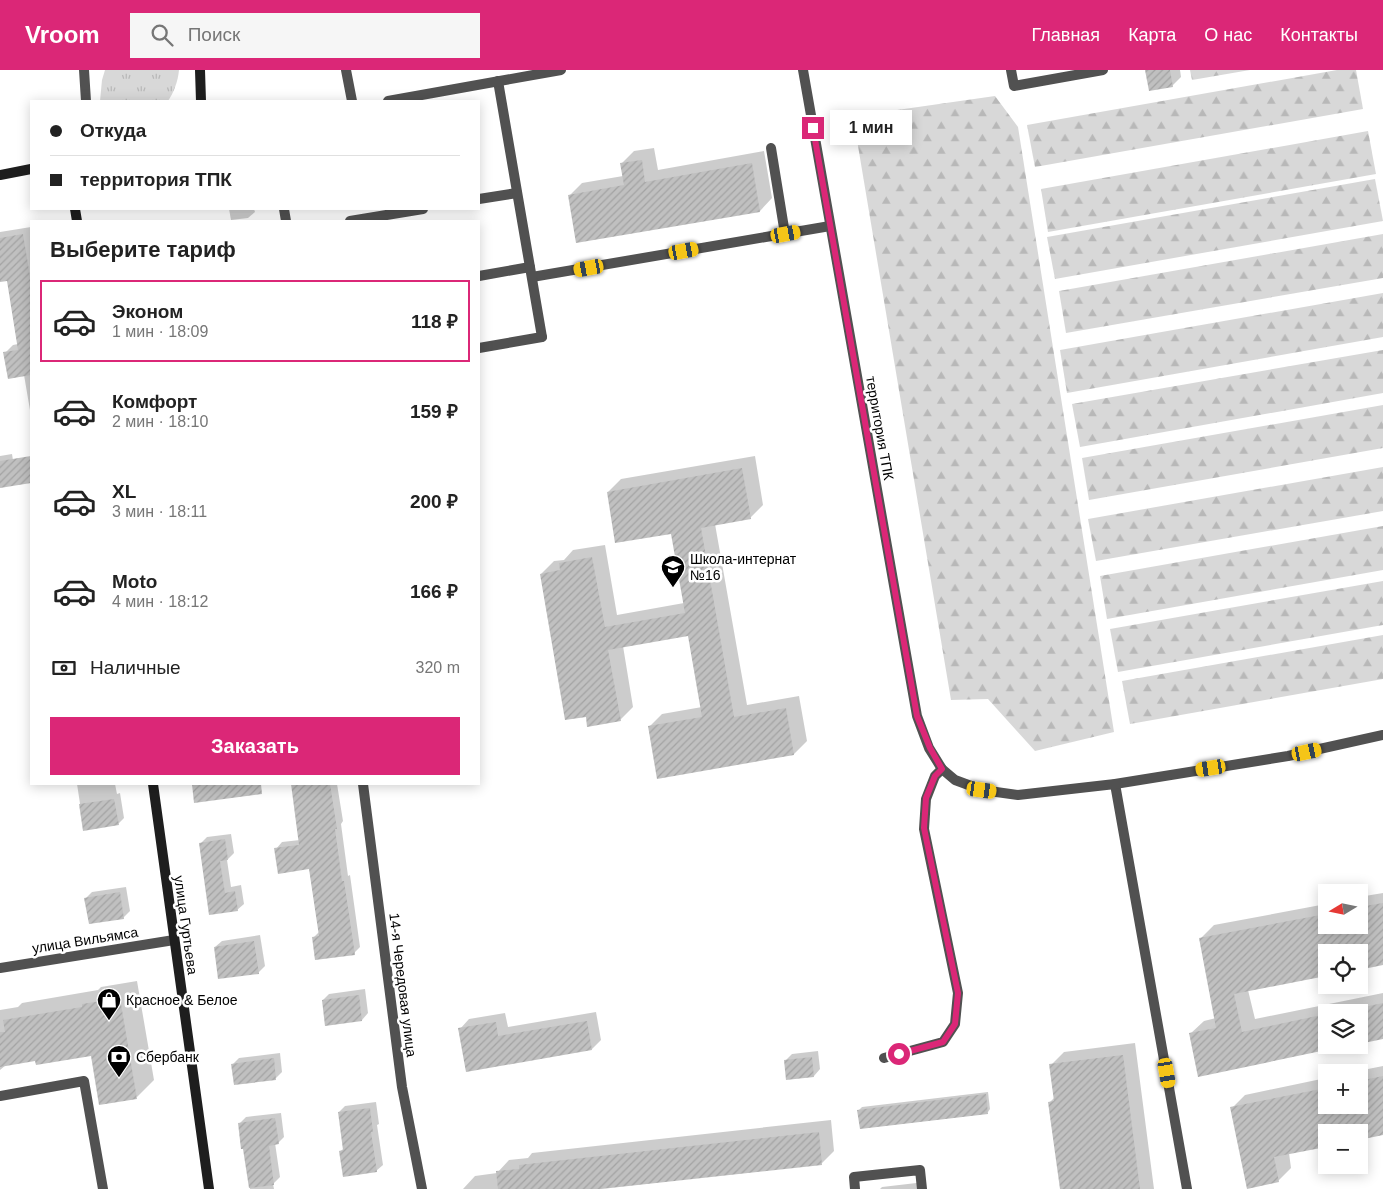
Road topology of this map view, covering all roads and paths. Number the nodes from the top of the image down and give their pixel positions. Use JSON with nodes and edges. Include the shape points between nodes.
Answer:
{"nodes":[{"id":1,"x":84,"y":70,"type":"edge"},
{"id":2,"x":200,"y":70,"type":"edge"},
{"id":3,"x":346,"y":70,"type":"edge"},
{"id":4,"x":561,"y":70,"type":"edge"},
{"id":5,"x":803,"y":70,"type":"edge"},
{"id":6,"x":1011,"y":70,"type":"edge"},
{"id":7,"x":1104,"y":70,"type":"edge"},
{"id":8,"x":1068,"y":73,"type":"edge"},
{"id":9,"x":498,"y":81,"type":"junction"},
{"id":10,"x":86,"y":100,"type":"edge"},
{"id":11,"x":201,"y":100,"type":"edge"},
{"id":12,"x":352,"y":100,"type":"edge"},
{"id":13,"x":394,"y":100,"type":"edge"},
{"id":14,"x":771,"y":148,"type":"dead end"},
{"id":15,"x":30,"y":169,"type":"edge"},
{"id":16,"x":0,"y":175,"type":"edge"},
{"id":17,"x":517,"y":193,"type":"junction"},
{"id":18,"x":480,"y":199,"type":"edge"},
{"id":19,"x":417,"y":210,"type":"edge"},
{"id":20,"x":356,"y":220,"type":"edge"},
{"id":21,"x":830,"y":226,"type":"junction"},
{"id":22,"x":786,"y":234,"type":"junction"},
{"id":23,"x":531,"y":272,"type":"junction"},
{"id":24,"x":480,"y":276,"type":"edge"},
{"id":25,"x":480,"y":348,"type":"edge"},
{"id":26,"x":1383,"y":735,"type":"edge"},
{"id":27,"x":942,"y":769,"type":"junction"},
{"id":28,"x":1115,"y":784,"type":"junction"},
{"id":29,"x":153,"y":785,"type":"edge"},
{"id":30,"x":363,"y":785,"type":"edge"},
{"id":31,"x":174,"y":940,"type":"junction"},
{"id":32,"x":0,"y":968,"type":"edge"},
{"id":33,"x":884,"y":1058,"type":"dead end"},
{"id":34,"x":0,"y":1096,"type":"edge"},
{"id":35,"x":103,"y":1189,"type":"edge"},
{"id":36,"x":209,"y":1189,"type":"edge"},
{"id":37,"x":422,"y":1189,"type":"edge"},
{"id":38,"x":855,"y":1189,"type":"edge"},
{"id":39,"x":922,"y":1189,"type":"edge"},
{"id":40,"x":1187,"y":1189,"type":"edge"}],
"edges":[{"from":1,"to":10,"type":"street"},
{"from":2,"to":11,"type":"main road"},
{"from":3,"to":12,"type":"street"},
{"from":4,"to":9,"type":"street"},
{"from":5,"to":21,"type":"street","name":"территория ТПК"},
{"from":6,"to":8,"type":"street","via":[[1014,86]]},
{"from":7,"to":8,"type":"street"},
{"from":9,"to":13,"type":"street"},
{"from":9,"to":17,"type":"street"},
{"from":14,"to":22,"type":"street"},
{"from":15,"to":16,"type":"main road"},
{"from":17,"to":18,"type":"street"},
{"from":17,"to":23,"type":"street"},
{"from":19,"to":20,"type":"street"},
{"from":21,"to":22,"type":"street"},
{"from":21,"to":27,"type":"street","name":"территория ТПК","via":[[917,716]]},
{"from":22,"to":23,"type":"street"},
{"from":23,"to":24,"type":"street"},
{"from":23,"to":25,"type":"street","via":[[542,337]]},
{"from":26,"to":28,"type":"street","name":"территория ТПК","via":[[1288,756]]},
{"from":27,"to":28,"type":"street","name":"территория ТПК","via":[[955,780],[982,790],[1018,796]]},
{"from":27,"to":33,"type":"street","via":[[935,776],[926,798],[924,828],[958,993],[955,1024],[943,1042]]},
{"from":28,"to":40,"type":"street"},
{"from":29,"to":31,"type":"main road","name":"улица Гуртьева"},
{"from":30,"to":37,"type":"street","name":"14-я Чередовая улица","via":[[402,1087]]},
{"from":31,"to":32,"type":"street","name":"улица Вильямса"},
{"from":31,"to":36,"type":"main road","name":"улица Гуртьева"},
{"from":34,"to":35,"type":"street","via":[[84,1081]]},
{"from":38,"to":39,"type":"street","via":[[854,1177],[920,1170]]}]}
